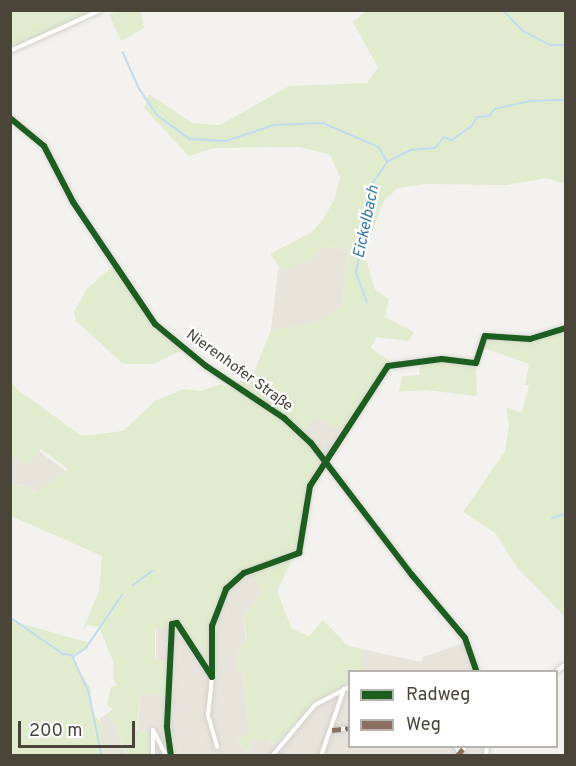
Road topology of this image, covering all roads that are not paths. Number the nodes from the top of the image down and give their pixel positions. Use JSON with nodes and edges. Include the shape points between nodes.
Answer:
{"nodes":[{"id":1,"x":101,"y":10,"type":"edge"},
{"id":2,"x":10,"y":51,"type":"edge"},
{"id":3,"x":10,"y":118,"type":"edge"},
{"id":4,"x":566,"y":328,"type":"edge"},
{"id":5,"x":326,"y":464,"type":"junction"},
{"id":6,"x":476,"y":670,"type":"edge"},
{"id":7,"x":212,"y":677,"type":"junction"},
{"id":8,"x":348,"y":687,"type":"edge"},
{"id":9,"x":344,"y":688,"type":"junction"},
{"id":10,"x":348,"y":728,"type":"edge"},
{"id":11,"x":332,"y":730,"type":"junction"},
{"id":12,"x":217,"y":747,"type":"dead end"},
{"id":13,"x":153,"y":756,"type":"edge"},
{"id":14,"x":166,"y":756,"type":"edge"},
{"id":15,"x":171,"y":756,"type":"edge"},
{"id":16,"x":272,"y":756,"type":"edge"},
{"id":17,"x":321,"y":756,"type":"edge"}],
"edges":[{"from":1,"to":2,"type":"street"},
{"from":3,"to":5,"type":"street","name":"Nierenhofer Straße","via":[[44,146],[72,202],[155,324],[206,366],[284,418],[311,443]]},
{"from":4,"to":5,"type":"street","via":[[531,339],[485,336],[476,363],[445,359],[390,364]]},
{"from":5,"to":6,"type":"street","name":"Nierenhofer Straße","via":[[465,638]]},
{"from":5,"to":7,"type":"street","via":[[310,486],[299,553],[244,573],[226,589],[212,626]]},
{"from":7,"to":12,"type":"street","via":[[208,715]]},
{"from":7,"to":15,"type":"street","via":[[174,622],[167,726]]},
{"from":8,"to":9,"type":"street"},
{"from":9,"to":11,"type":"street"},
{"from":9,"to":16,"type":"street","via":[[315,705]]},
{"from":10,"to":11,"type":"street"},
{"from":11,"to":17,"type":"street"},
{"from":13,"to":14,"type":"street","via":[[153,730]]}]}
